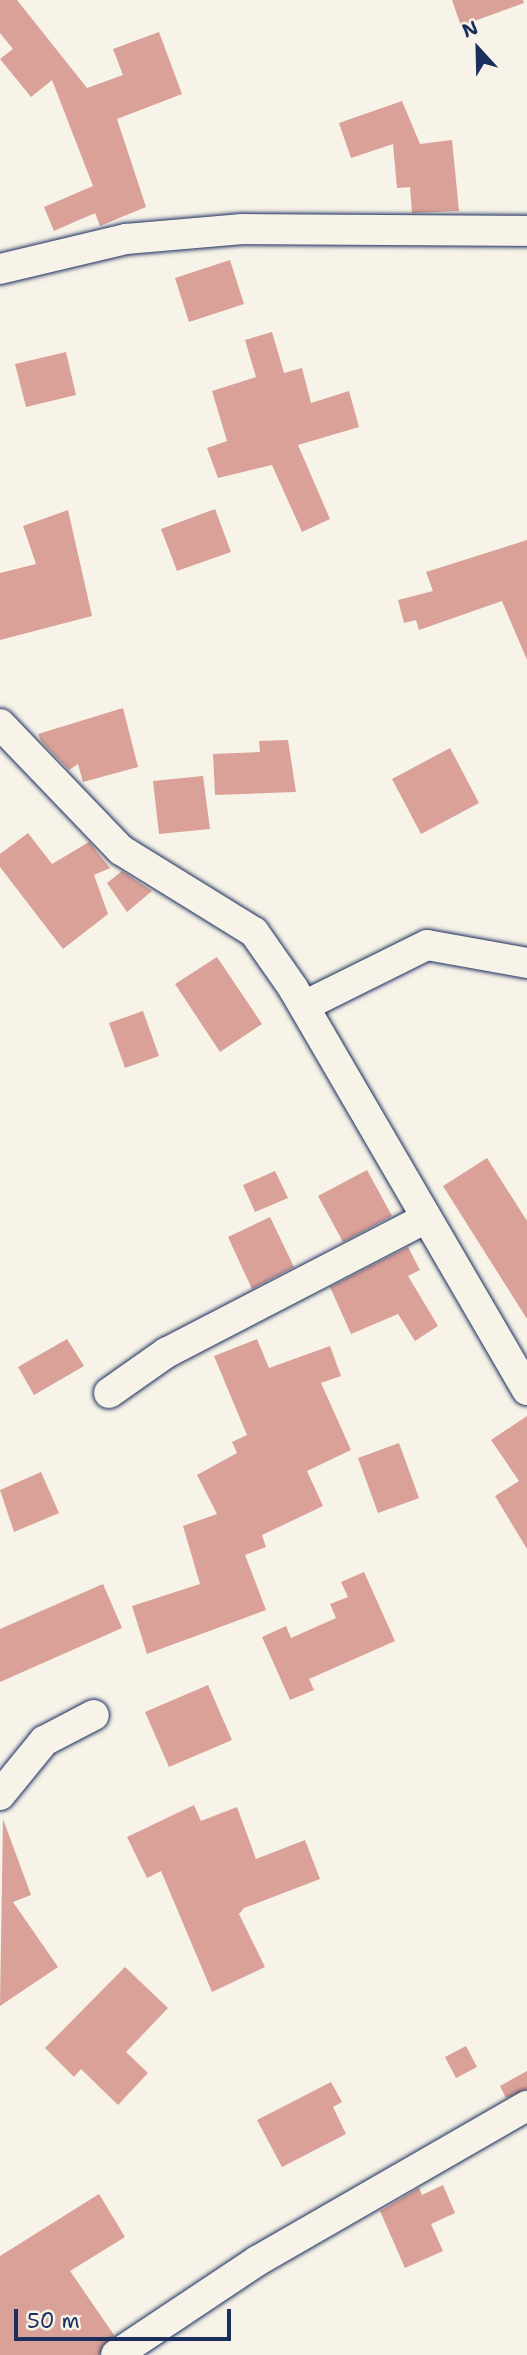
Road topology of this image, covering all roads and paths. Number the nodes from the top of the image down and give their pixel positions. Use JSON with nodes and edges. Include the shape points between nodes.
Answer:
{"nodes":[{"id":1,"x":527,"y":231,"type":"edge"},
{"id":2,"x":0,"y":269,"type":"edge"},
{"id":3,"x":0,"y":724,"type":"edge"},
{"id":4,"x":527,"y":963,"type":"edge"},
{"id":5,"x":304,"y":1006,"type":"junction"},
{"id":6,"x":426,"y":1218,"type":"junction"},
{"id":7,"x":527,"y":1390,"type":"edge"},
{"id":8,"x":109,"y":1393,"type":"dead end"},
{"id":9,"x":94,"y":1715,"type":"dead end"},
{"id":10,"x":0,"y":1795,"type":"edge"},
{"id":11,"x":527,"y":2106,"type":"edge"},
{"id":12,"x":116,"y":2355,"type":"edge"}],
"edges":[{"from":1,"to":2,"type":"street","via":[[243,229],[126,239]]},
{"from":3,"to":5,"type":"street","via":[[121,850],[254,932]]},
{"from":4,"to":5,"type":"street","via":[[427,945]]},
{"from":5,"to":6,"type":"street"},
{"from":6,"to":7,"type":"street"},
{"from":6,"to":8,"type":"street","via":[[166,1353]]},
{"from":9,"to":10,"type":"street","via":[[44,1741]]},
{"from":11,"to":12,"type":"street","via":[[257,2261]]}]}
